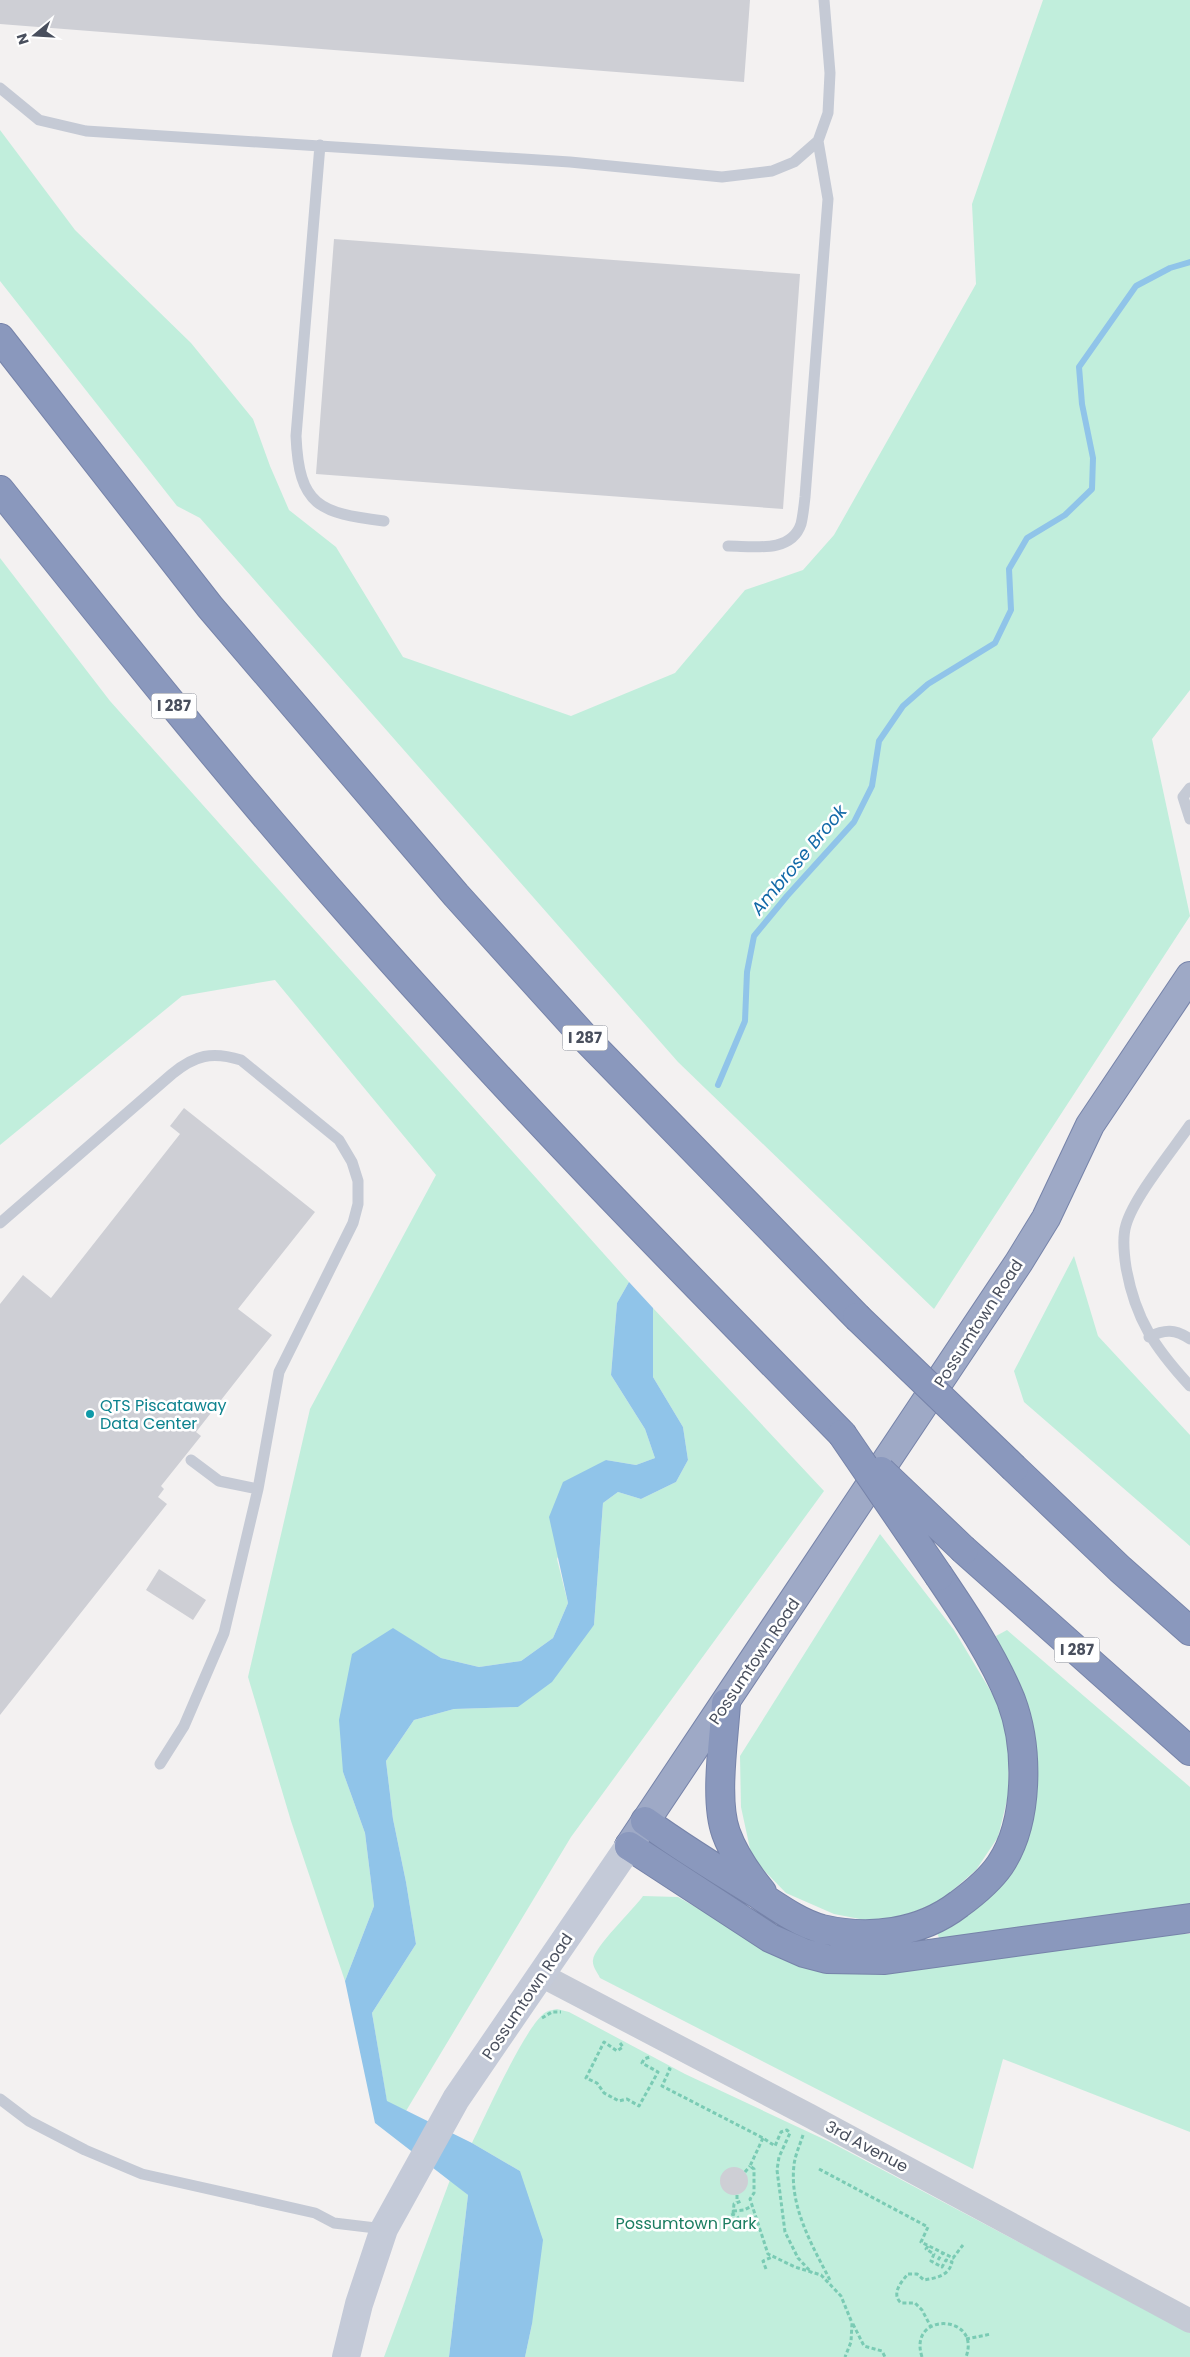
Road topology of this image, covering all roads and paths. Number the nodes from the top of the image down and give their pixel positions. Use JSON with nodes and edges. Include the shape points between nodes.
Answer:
{"nodes":[{"id":1,"x":824,"y":0,"type":"edge"},
{"id":2,"x":0,"y":88,"type":"edge"},
{"id":3,"x":818,"y":141,"type":"junction"},
{"id":4,"x":320,"y":145,"type":"junction"},
{"id":5,"x":0,"y":338,"type":"edge"},
{"id":6,"x":0,"y":490,"type":"edge"},
{"id":7,"x":384,"y":521,"type":"dead end"},
{"id":8,"x":728,"y":546,"type":"dead end"},
{"id":9,"x":1190,"y":788,"type":"edge"},
{"id":10,"x":1190,"y":819,"type":"edge"},
{"id":11,"x":1190,"y":976,"type":"edge"},
{"id":12,"x":1190,"y":1125,"type":"edge"},
{"id":13,"x":0,"y":1223,"type":"edge"},
{"id":14,"x":1149,"y":1337,"type":"junction"},
{"id":15,"x":1190,"y":1339,"type":"edge"},
{"id":16,"x":1190,"y":1386,"type":"edge"},
{"id":17,"x":842,"y":1434,"type":"junction"},
{"id":18,"x":191,"y":1460,"type":"dead end"},
{"id":19,"x":258,"y":1489,"type":"junction"},
{"id":20,"x":1190,"y":1631,"type":"edge"},
{"id":21,"x":726,"y":1703,"type":"junction"},
{"id":22,"x":1190,"y":1751,"type":"edge"},
{"id":23,"x":160,"y":1764,"type":"dead end"},
{"id":24,"x":645,"y":1821,"type":"junction"},
{"id":25,"x":629,"y":1846,"type":"junction"},
{"id":26,"x":769,"y":1902,"type":"junction"},
{"id":27,"x":1190,"y":1918,"type":"edge"},
{"id":28,"x":541,"y":1975,"type":"junction"},
{"id":29,"x":568,"y":2014,"type":"dead end"},
{"id":30,"x":538,"y":2023,"type":"dead end"},
{"id":31,"x":614,"y":2040,"type":"dead end"},
{"id":32,"x":657,"y":2061,"type":"dead end"},
{"id":33,"x":663,"y":2065,"type":"dead end"},
{"id":34,"x":0,"y":2099,"type":"edge"},
{"id":35,"x":810,"y":2116,"type":"junction"},
{"id":36,"x":763,"y":2138,"type":"junction"},
{"id":37,"x":750,"y":2166,"type":"junction"},
{"id":38,"x":819,"y":2169,"type":"dead end"},
{"id":39,"x":745,"y":2172,"type":"dead end"},
{"id":40,"x":736,"y":2195,"type":"dead end"},
{"id":41,"x":752,"y":2206,"type":"junction"},
{"id":42,"x":384,"y":2229,"type":"junction"},
{"id":43,"x":963,"y":2244,"type":"dead end"},
{"id":44,"x":928,"y":2246,"type":"junction"},
{"id":45,"x":942,"y":2254,"type":"junction"},
{"id":46,"x":772,"y":2257,"type":"junction"},
{"id":47,"x":938,"y":2260,"type":"dead end"},
{"id":48,"x":766,"y":2269,"type":"dead end"},
{"id":49,"x":812,"y":2273,"type":"junction"},
{"id":50,"x":832,"y":2285,"type":"junction"},
{"id":51,"x":1190,"y":2321,"type":"edge"},
{"id":52,"x":852,"y":2323,"type":"junction"},
{"id":53,"x":931,"y":2327,"type":"junction"},
{"id":54,"x":991,"y":2334,"type":"dead end"},
{"id":55,"x":966,"y":2339,"type":"junction"},
{"id":56,"x":346,"y":2357,"type":"edge"},
{"id":57,"x":845,"y":2357,"type":"edge"},
{"id":58,"x":885,"y":2357,"type":"edge"},
{"id":59,"x":922,"y":2357,"type":"edge"},
{"id":60,"x":966,"y":2357,"type":"edge"}],
"edges":[{"from":1,"to":3,"type":"lane","via":[[830,73],[828,113]]},
{"from":2,"to":4,"type":"lane","via":[[39,120],[86,131]]},
{"from":3,"to":4,"type":"lane","via":[[794,162],[772,171],[722,177],[570,162]]},
{"from":3,"to":8,"type":"lane","via":[[828,199],[807,480],[800,525],[786,543],[768,547]]},
{"from":4,"to":7,"type":"lane","via":[[296,436],[299,474],[307,491],[323,507],[348,516]]},
{"from":5,"to":20,"type":"highway","number":"I 287","bridge":true,"via":[[210,607],[456,895],[587,1040],[857,1317],[1120,1569]]},
{"from":6,"to":17,"type":"highway","number":"I 287","via":[[240,787],[354,918],[578,1164]]},
{"from":9,"to":10,"type":"lane","via":[[1183,797]]},
{"from":11,"to":21,"type":"highway","name":"Possumtown Road","via":[[1090,1125],[1046,1218],[1019,1262]]},
{"from":12,"to":14,"type":"lane","via":[[1137,1202],[1125,1226],[1124,1252],[1130,1292]]},
{"from":13,"to":19,"type":"lane","via":[[186,1062],[202,1056],[241,1060],[339,1140],[352,1162],[358,1181],[358,1204],[353,1223],[278,1372]]},
{"from":14,"to":15,"type":"lane","via":[[1163,1330],[1180,1332]]},
{"from":14,"to":16,"type":"lane"},
{"from":17,"to":22,"type":"highway","number":"I 287","bridge":true,"via":[[964,1550]]},
{"from":17,"to":26,"type":"highway","bridge":true,"via":[[939,1576],[996,1667],[1012,1702],[1020,1734],[1023,1794],[1013,1839],[1000,1865],[957,1906],[934,1921],[910,1930],[881,1934],[850,1933],[821,1929]]},
{"from":18,"to":19,"type":"lane","via":[[219,1481]]},
{"from":19,"to":23,"type":"lane","via":[[224,1633],[184,1726]]},
{"from":21,"to":24,"type":"highway","name":"Possumtown Road"},
{"from":21,"to":26,"type":"highway","via":[[720,1784],[726,1832],[750,1877]]},
{"from":24,"to":25,"type":"highway","name":"Possumtown Road"},
{"from":24,"to":26,"type":"highway"},
{"from":25,"to":27,"type":"highway","via":[[770,1938],[827,1959],[885,1960]]},
{"from":25,"to":28,"type":"main road","name":"Possumtown Road"},
{"from":28,"to":35,"type":"street","name":"3rd Avenue"},
{"from":28,"to":42,"type":"main road","name":"Possumtown Road","via":[[456,2099]]},
{"from":29,"to":30,"type":"path","via":[[552,2012]]},
{"from":31,"to":32,"type":"path","via":[[622,2044],[621,2050],[604,2042],[586,2078],[598,2083],[604,2093],[619,2101],[627,2099],[639,2106],[658,2072],[644,2065],[644,2059]]},
{"from":33,"to":36,"type":"path","via":[[670,2069],[662,2086]]},
{"from":34,"to":42,"type":"lane","via":[[29,2121],[142,2174],[315,2213],[334,2223]]},
{"from":35,"to":50,"type":"path","via":[[794,2163],[793,2182],[807,2234]]},
{"from":35,"to":51,"type":"street","name":"3rd Avenue"},
{"from":36,"to":37,"type":"path"},
{"from":36,"to":49,"type":"path","via":[[775,2146],[781,2132],[790,2132],[777,2170],[783,2224],[798,2258]]},
{"from":37,"to":39,"type":"path"},
{"from":37,"to":41,"type":"path","via":[[754,2169]]},
{"from":38,"to":44,"type":"path","via":[[928,2228],[920,2242]]},
{"from":40,"to":41,"type":"path","via":[[739,2201],[734,2204],[733,2213]]},
{"from":41,"to":46,"type":"path","via":[[768,2254]]},
{"from":42,"to":56,"type":"main road","name":"Possumtown Road","via":[[359,2304]]},
{"from":43,"to":45,"type":"path","via":[[953,2258]]},
{"from":44,"to":45,"type":"path"},
{"from":44,"to":53,"type":"path","via":[[926,2249],[934,2254],[931,2261],[942,2267],[946,2260],[952,2262],[949,2270],[924,2280],[917,2274],[908,2274],[899,2285],[897,2295],[901,2303],[915,2303]]},
{"from":45,"to":47,"type":"path"},
{"from":46,"to":48,"type":"path","via":[[763,2260]]},
{"from":46,"to":49,"type":"path"},
{"from":49,"to":50,"type":"path","via":[[821,2275]]},
{"from":50,"to":52,"type":"path","via":[[841,2296]]},
{"from":52,"to":57,"type":"path","via":[[851,2342]]},
{"from":52,"to":58,"type":"path","via":[[864,2346],[882,2351]]},
{"from":53,"to":55,"type":"path","via":[[941,2323],[952,2324]]},
{"from":53,"to":59,"type":"path","via":[[921,2340]]},
{"from":54,"to":55,"type":"path"},
{"from":55,"to":60,"type":"path"}]}
